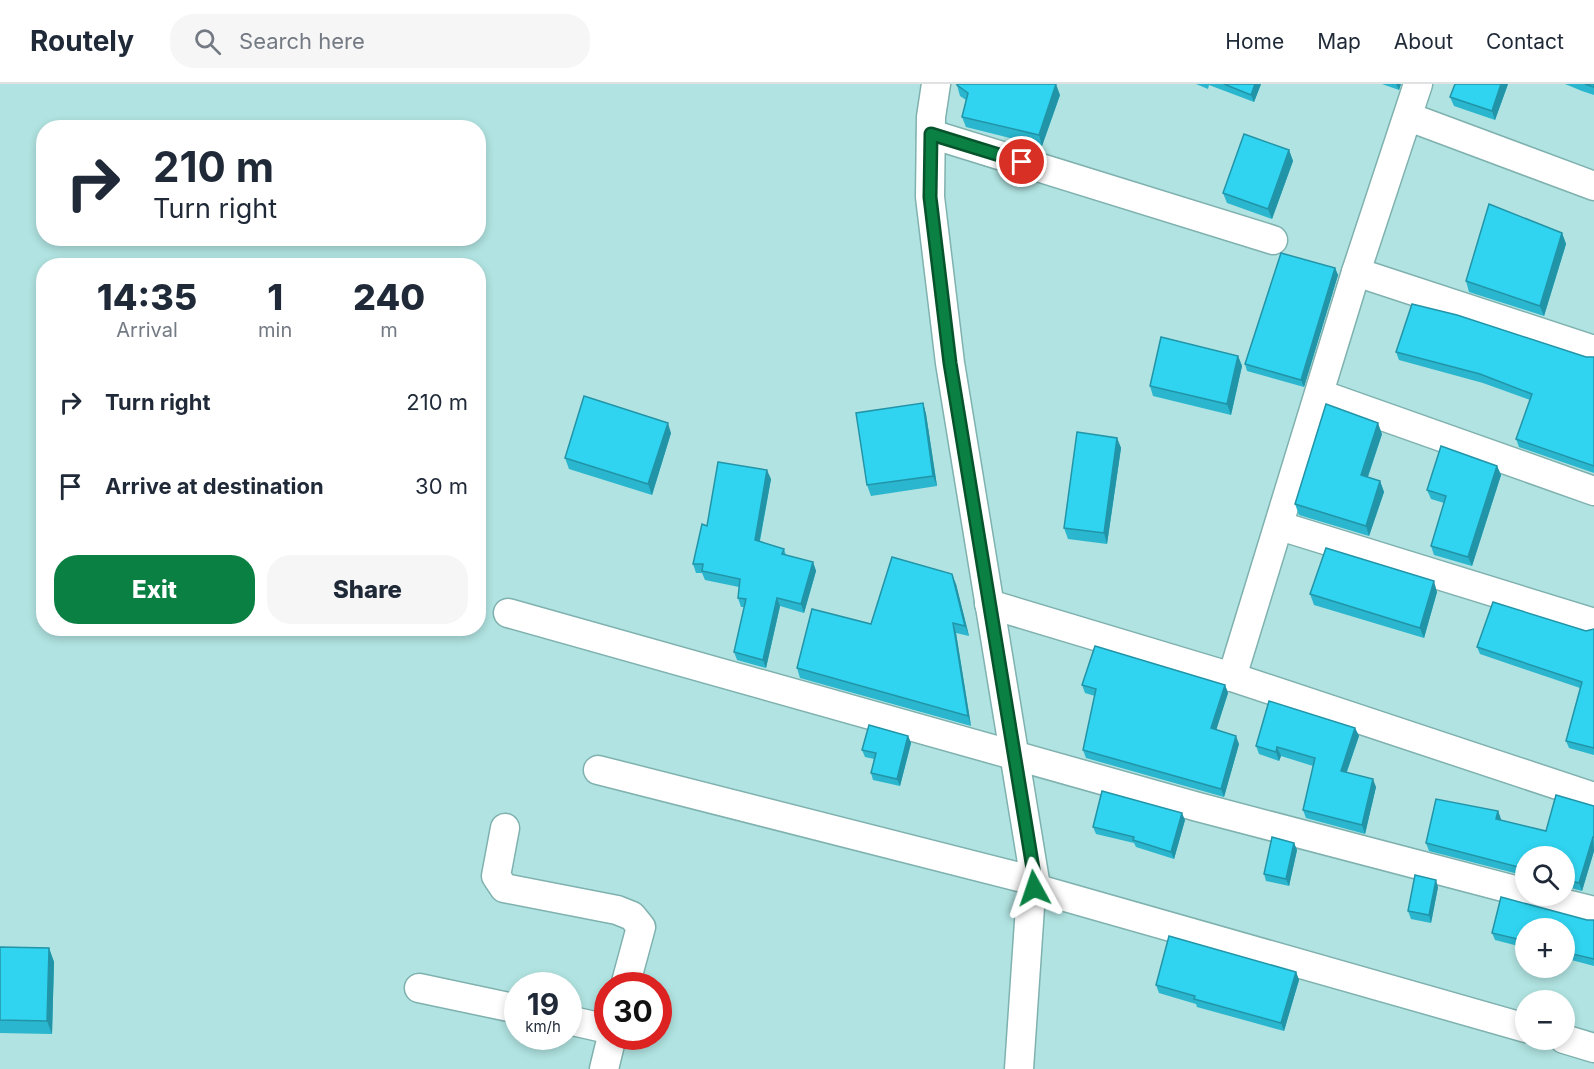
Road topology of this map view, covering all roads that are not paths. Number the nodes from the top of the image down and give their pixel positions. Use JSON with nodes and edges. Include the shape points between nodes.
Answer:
{"nodes":[{"id":1,"x":936,"y":84,"type":"edge"},
{"id":2,"x":1418,"y":84,"type":"edge"},
{"id":3,"x":1409,"y":117,"type":"junction"},
{"id":4,"x":931,"y":134,"type":"junction"},
{"id":5,"x":1594,"y":186,"type":"edge"},
{"id":6,"x":1273,"y":240,"type":"dead end"},
{"id":7,"x":1356,"y":272,"type":"junction"},
{"id":8,"x":1594,"y":350,"type":"edge"},
{"id":9,"x":1320,"y":394,"type":"junction"},
{"id":10,"x":1594,"y":491,"type":"edge"},
{"id":11,"x":1280,"y":526,"type":"junction"},
{"id":12,"x":989,"y":604,"type":"junction"},
{"id":13,"x":508,"y":613,"type":"dead end"},
{"id":14,"x":1594,"y":623,"type":"edge"},
{"id":15,"x":1232,"y":677,"type":"junction"},
{"id":16,"x":1014,"y":755,"type":"junction"},
{"id":17,"x":598,"y":770,"type":"dead end"},
{"id":18,"x":1594,"y":796,"type":"edge"},
{"id":19,"x":505,"y":828,"type":"dead end"},
{"id":20,"x":1034,"y":884,"type":"junction"},
{"id":21,"x":1515,"y":890,"type":"edge"},
{"id":22,"x":1574,"y":906,"type":"edge"},
{"id":23,"x":1594,"y":911,"type":"edge"},
{"id":24,"x":630,"y":972,"type":"edge"},
{"id":25,"x":419,"y":988,"type":"dead end"},
{"id":26,"x":504,"y":1006,"type":"edge"},
{"id":27,"x":1515,"y":1025,"type":"edge"},
{"id":28,"x":1575,"y":1042,"type":"edge"},
{"id":29,"x":1594,"y":1048,"type":"edge"},
{"id":30,"x":609,"y":1050,"type":"edge"},
{"id":31,"x":604,"y":1069,"type":"edge"},
{"id":32,"x":1019,"y":1069,"type":"edge"}],
"edges":[{"from":1,"to":4,"type":"street"},
{"from":2,"to":3,"type":"street"},
{"from":3,"to":5,"type":"street"},
{"from":3,"to":7,"type":"street"},
{"from":4,"to":6,"type":"street"},
{"from":4,"to":12,"type":"street","via":[[930,197],[950,363]]},
{"from":7,"to":8,"type":"street"},
{"from":7,"to":9,"type":"street"},
{"from":9,"to":10,"type":"street"},
{"from":9,"to":11,"type":"street"},
{"from":11,"to":14,"type":"street"},
{"from":11,"to":15,"type":"street"},
{"from":12,"to":15,"type":"street"},
{"from":12,"to":16,"type":"street"},
{"from":13,"to":16,"type":"street"},
{"from":15,"to":18,"type":"street"},
{"from":16,"to":20,"type":"street"},
{"from":16,"to":21,"type":"street"},
{"from":17,"to":20,"type":"street"},
{"from":19,"to":24,"type":"street","via":[[496,876],[504,888],[632,916],[641,927]]},
{"from":20,"to":27,"type":"street"},
{"from":20,"to":32,"type":"street"},
{"from":22,"to":23,"type":"street"},
{"from":25,"to":26,"type":"street"},
{"from":28,"to":29,"type":"street"},
{"from":30,"to":31,"type":"street"}]}
